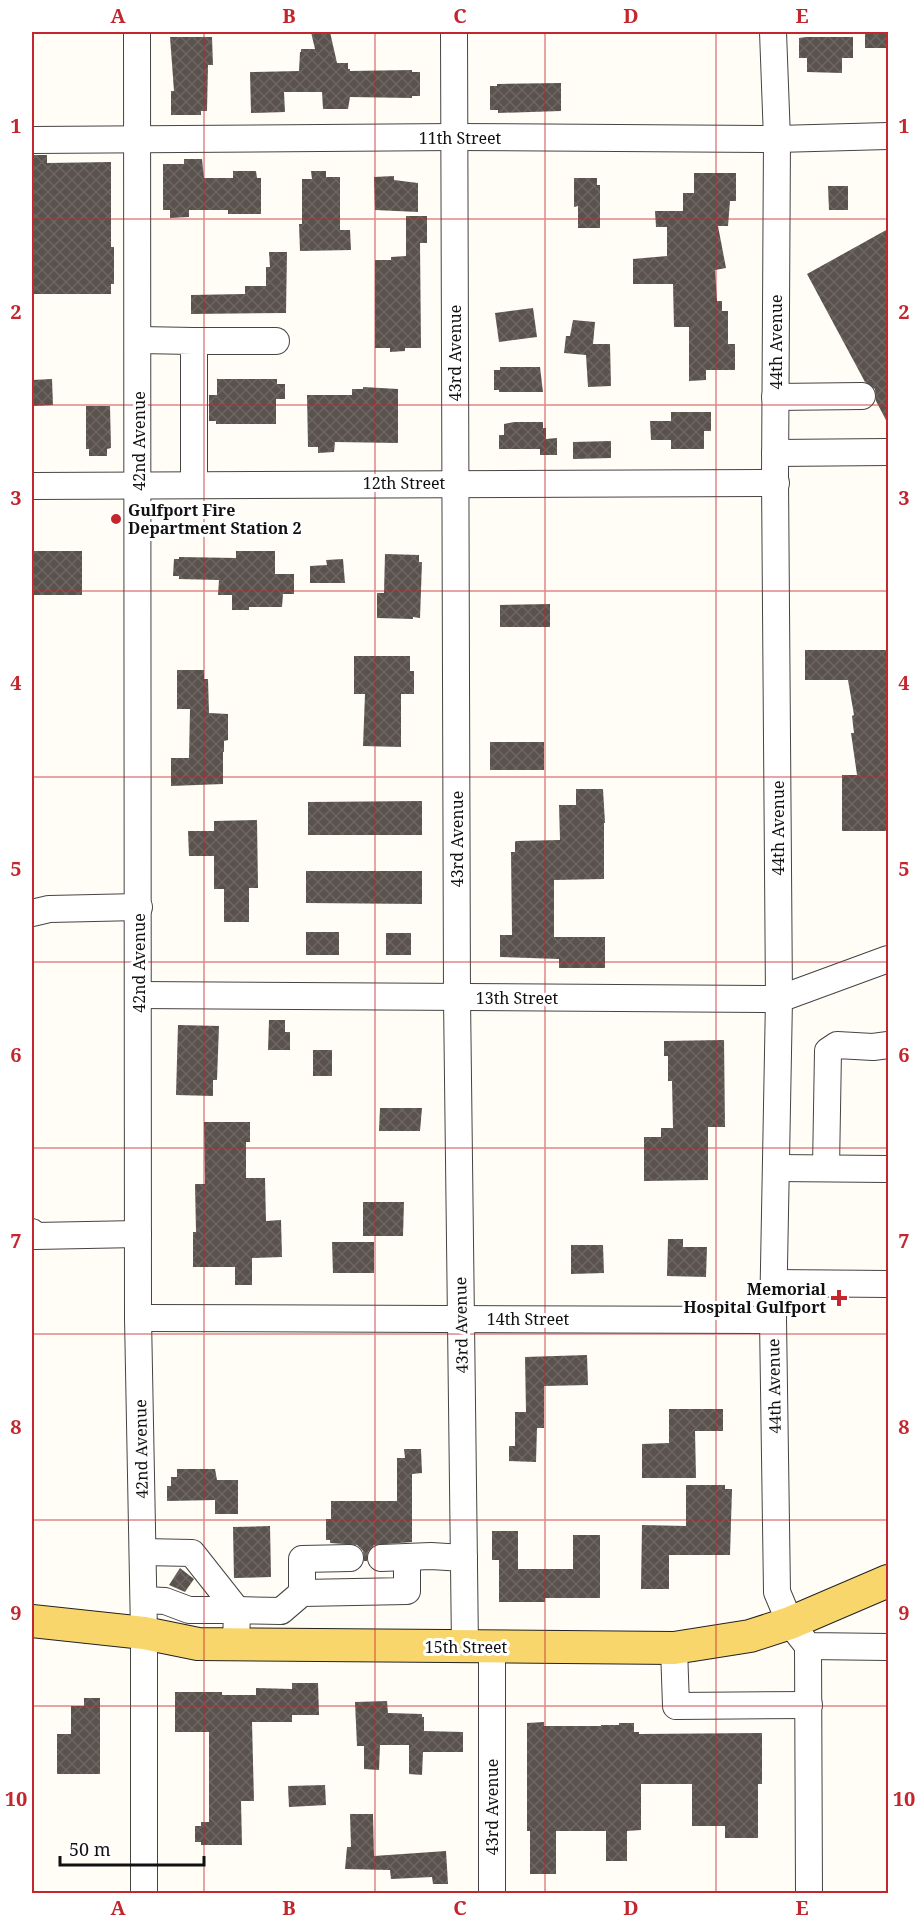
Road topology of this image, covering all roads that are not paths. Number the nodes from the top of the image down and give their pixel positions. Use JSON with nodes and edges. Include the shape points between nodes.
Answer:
{"nodes":[{"id":1,"x":137,"y":32,"type":"edge"},
{"id":2,"x":454,"y":32,"type":"edge"},
{"id":3,"x":773,"y":32,"type":"edge"},
{"id":4,"x":888,"y":136,"type":"edge"},
{"id":5,"x":455,"y":137,"type":"junction"},
{"id":6,"x":777,"y":139,"type":"junction"},
{"id":7,"x":32,"y":140,"type":"edge"},
{"id":8,"x":138,"y":140,"type":"junction"},
{"id":9,"x":139,"y":340,"type":"junction"},
{"id":10,"x":194,"y":341,"type":"junction"},
{"id":11,"x":276,"y":341,"type":"dead end"},
{"id":12,"x":862,"y":396,"type":"dead end"},
{"id":13,"x":776,"y":397,"type":"junction"},
{"id":14,"x":888,"y":452,"type":"edge"},
{"id":15,"x":776,"y":453,"type":"junction"},
{"id":16,"x":455,"y":483,"type":"junction"},
{"id":17,"x":776,"y":483,"type":"junction"},
{"id":18,"x":139,"y":485,"type":"junction"},
{"id":19,"x":194,"y":485,"type":"junction"},
{"id":20,"x":32,"y":486,"type":"edge"},
{"id":21,"x":139,"y":907,"type":"junction"},
{"id":22,"x":32,"y":914,"type":"edge"},
{"id":23,"x":888,"y":959,"type":"edge"},
{"id":24,"x":139,"y":995,"type":"junction"},
{"id":25,"x":457,"y":998,"type":"junction"},
{"id":26,"x":779,"y":999,"type":"junction"},
{"id":27,"x":888,"y":1046,"type":"edge"},
{"id":28,"x":776,"y":1168,"type":"junction"},
{"id":29,"x":826,"y":1168,"type":"junction"},
{"id":30,"x":888,"y":1168,"type":"edge"},
{"id":31,"x":32,"y":1232,"type":"edge"},
{"id":32,"x":138,"y":1234,"type":"junction"},
{"id":33,"x":774,"y":1283,"type":"junction"},
{"id":34,"x":888,"y":1284,"type":"edge"},
{"id":35,"x":138,"y":1318,"type":"junction"},
{"id":36,"x":460,"y":1319,"type":"junction"},
{"id":37,"x":774,"y":1320,"type":"junction"},
{"id":38,"x":143,"y":1552,"type":"junction"},
{"id":39,"x":464,"y":1557,"type":"junction"},
{"id":40,"x":350,"y":1558,"type":"dead end"},
{"id":41,"x":381,"y":1558,"type":"dead end"},
{"id":42,"x":407,"y":1558,"type":"junction"},
{"id":43,"x":888,"y":1581,"type":"edge"},
{"id":44,"x":302,"y":1593,"type":"junction"},
{"id":45,"x":144,"y":1600,"type":"junction"},
{"id":46,"x":237,"y":1610,"type":"junction"},
{"id":47,"x":32,"y":1621,"type":"edge"},
{"id":48,"x":144,"y":1632,"type":"junction"},
{"id":49,"x":799,"y":1634,"type":"junction"},
{"id":50,"x":236,"y":1644,"type":"junction"},
{"id":51,"x":478,"y":1647,"type":"junction"},
{"id":52,"x":888,"y":1647,"type":"edge"},
{"id":53,"x":674,"y":1648,"type":"junction"},
{"id":54,"x":808,"y":1705,"type":"junction"},
{"id":55,"x":144,"y":1893,"type":"edge"},
{"id":56,"x":492,"y":1893,"type":"edge"},
{"id":57,"x":809,"y":1893,"type":"edge"}],
"edges":[{"from":1,"to":8,"type":"street","name":"42nd Avenue"},
{"from":2,"to":5,"type":"street","name":"43rd Avenue"},
{"from":3,"to":6,"type":"street","name":"44th Avenue"},
{"from":4,"to":6,"type":"street","name":"11th Street"},
{"from":5,"to":6,"type":"street","name":"11th Street"},
{"from":5,"to":8,"type":"street","name":"11th Street"},
{"from":5,"to":16,"type":"street","name":"43rd Avenue"},
{"from":6,"to":13,"type":"street","name":"44th Avenue"},
{"from":7,"to":8,"type":"street","name":"11th Street"},
{"from":8,"to":9,"type":"street","name":"42nd Avenue"},
{"from":9,"to":10,"type":"street"},
{"from":9,"to":18,"type":"street","name":"42nd Avenue"},
{"from":10,"to":11,"type":"street"},
{"from":10,"to":19,"type":"street"},
{"from":12,"to":13,"type":"street"},
{"from":13,"to":15,"type":"street","name":"44th Avenue"},
{"from":14,"to":15,"type":"street"},
{"from":15,"to":17,"type":"street","name":"44th Avenue"},
{"from":16,"to":17,"type":"street","name":"12th Street"},
{"from":16,"to":19,"type":"street","name":"12th Street"},
{"from":16,"to":25,"type":"street","name":"43rd Avenue"},
{"from":17,"to":26,"type":"street","name":"44th Avenue"},
{"from":18,"to":19,"type":"street","name":"12th Street"},
{"from":18,"to":20,"type":"street","name":"12th Street"},
{"from":18,"to":21,"type":"street","name":"42nd Avenue"},
{"from":21,"to":22,"type":"street","via":[[49,909]]},
{"from":21,"to":24,"type":"street","name":"42nd Avenue"},
{"from":23,"to":26,"type":"street","name":"13th Street"},
{"from":24,"to":25,"type":"street","name":"13th Street"},
{"from":24,"to":32,"type":"street","name":"42nd Avenue"},
{"from":25,"to":26,"type":"street","name":"13th Street"},
{"from":25,"to":36,"type":"street","name":"43rd Avenue"},
{"from":26,"to":28,"type":"street","name":"44th Avenue"},
{"from":27,"to":29,"type":"street","via":[[837,1045],[828,1051]]},
{"from":28,"to":29,"type":"street"},
{"from":28,"to":33,"type":"street","name":"44th Avenue"},
{"from":29,"to":30,"type":"street"},
{"from":31,"to":32,"type":"street","via":[[35,1236]]},
{"from":32,"to":35,"type":"street","name":"42nd Avenue"},
{"from":33,"to":34,"type":"street"},
{"from":33,"to":37,"type":"street","name":"44th Avenue"},
{"from":35,"to":36,"type":"street","name":"14th Street"},
{"from":35,"to":38,"type":"street","name":"42nd Avenue"},
{"from":36,"to":37,"type":"street","name":"14th Street"},
{"from":36,"to":39,"type":"street","name":"43rd Avenue"},
{"from":37,"to":49,"type":"street","name":"44th Avenue","via":[[777,1592]]},
{"from":38,"to":45,"type":"street","name":"42nd Avenue"},
{"from":38,"to":46,"type":"street","via":[[192,1553]]},
{"from":39,"to":42,"type":"street"},
{"from":39,"to":51,"type":"street","name":"43rd Avenue"},
{"from":40,"to":44,"type":"street","via":[[302,1559]]},
{"from":41,"to":42,"type":"street"},
{"from":42,"to":44,"type":"street","via":[[406,1591]]},
{"from":43,"to":49,"type":"main road"},
{"from":44,"to":46,"type":"street","via":[[281,1611]]},
{"from":45,"to":46,"type":"street","via":[[165,1601],[189,1610]]},
{"from":45,"to":48,"type":"street","name":"42nd Avenue"},
{"from":46,"to":50,"type":"street"},
{"from":47,"to":48,"type":"main road","name":"15th Street"},
{"from":48,"to":50,"type":"main road","name":"15th Street","via":[[198,1644]]},
{"from":48,"to":55,"type":"street","name":"42nd Avenue"},
{"from":49,"to":52,"type":"street","name":"15th Street"},
{"from":49,"to":53,"type":"main road","name":"15th Street","via":[[750,1636]]},
{"from":49,"to":54,"type":"street","name":"44th Avenue"},
{"from":50,"to":51,"type":"main road","name":"15th Street"},
{"from":51,"to":53,"type":"main road","name":"15th Street"},
{"from":51,"to":56,"type":"street","name":"43rd Avenue"},
{"from":53,"to":54,"type":"street","via":[[676,1706]]},
{"from":54,"to":57,"type":"street","name":"44th Avenue"}]}
